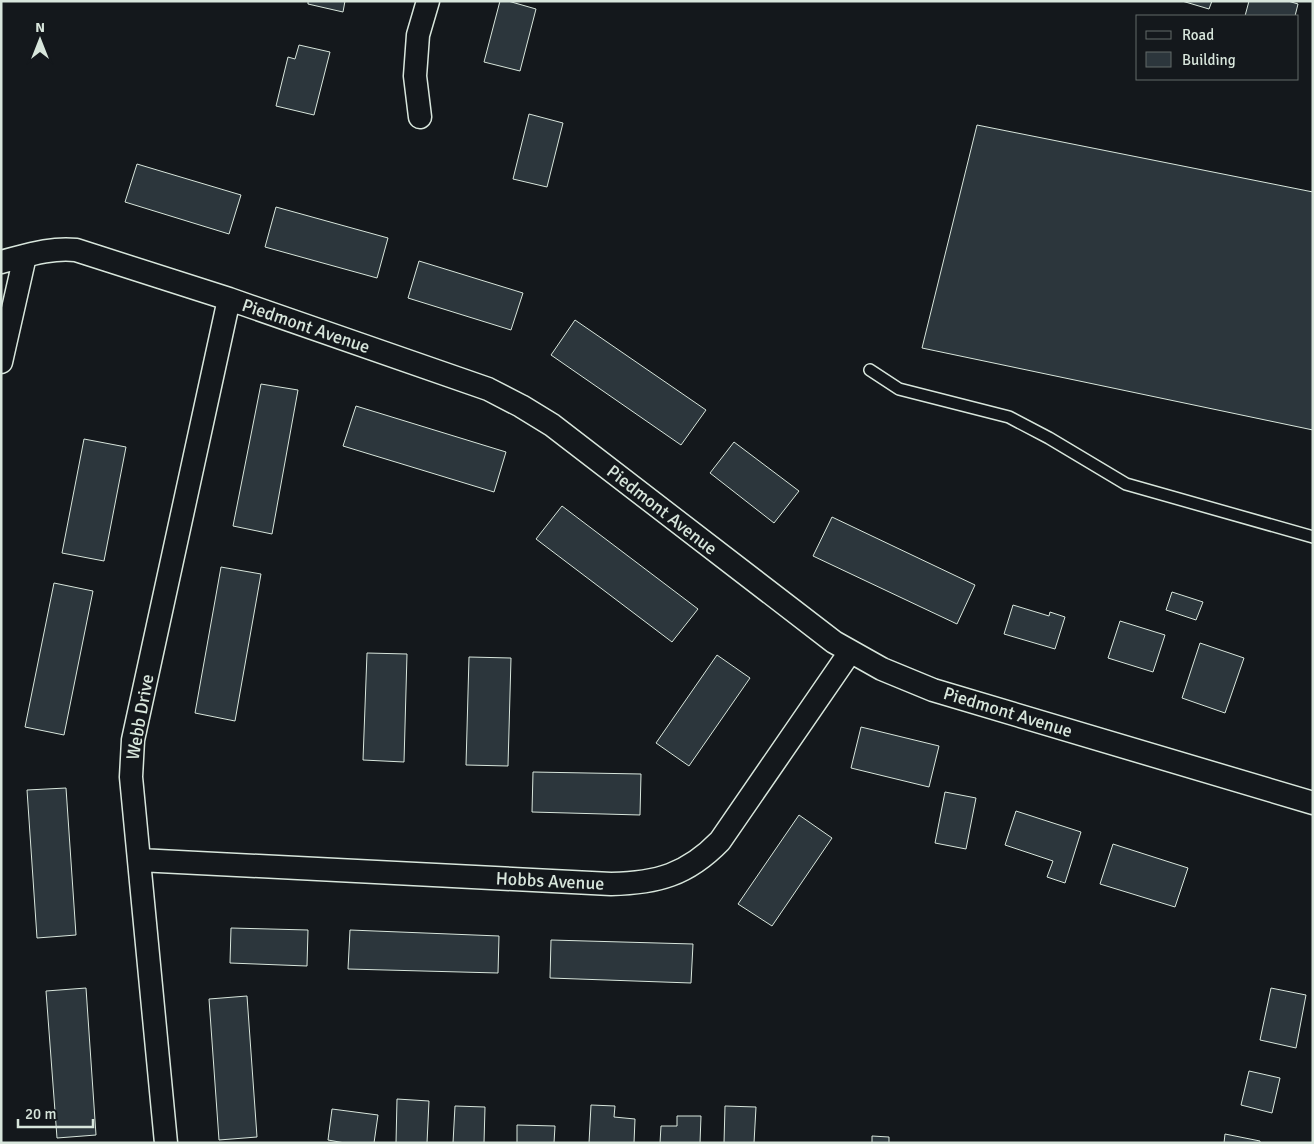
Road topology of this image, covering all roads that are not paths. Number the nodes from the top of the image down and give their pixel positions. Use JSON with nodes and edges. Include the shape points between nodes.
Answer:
{"nodes":[{"id":1,"x":428,"y":1,"type":"edge"},
{"id":2,"x":420,"y":117,"type":"dead end"},
{"id":3,"x":25,"y":256,"type":"junction"},
{"id":4,"x":1,"y":262,"type":"edge"},
{"id":5,"x":229,"y":299,"type":"junction"},
{"id":6,"x":1,"y":362,"type":"edge"},
{"id":7,"x":870,"y":370,"type":"dead end"},
{"id":8,"x":1313,"y":537,"type":"edge"},
{"id":9,"x":850,"y":652,"type":"junction"},
{"id":10,"x":1313,"y":803,"type":"edge"},
{"id":11,"x":139,"y":860,"type":"junction"},
{"id":12,"x":166,"y":1143,"type":"edge"}],
"edges":[{"from":1,"to":2,"type":"street","via":[[418,35],[415,76]]},
{"from":3,"to":4,"type":"street","name":"Piedmont Avenue"},
{"from":3,"to":5,"type":"street","name":"Piedmont Avenue","via":[[76,250]]},
{"from":3,"to":6,"type":"street"},
{"from":5,"to":9,"type":"street","name":"Piedmont Avenue","via":[[488,390],[521,406],[552,425]]},
{"from":5,"to":11,"type":"street","name":"Webb Drive","via":[[133,740],[130,777]]},
{"from":7,"to":8,"type":"lane","via":[[899,389],[1009,417],[1126,484]]},
{"from":9,"to":10,"type":"street","name":"Piedmont Avenue","via":[[933,690]]},
{"from":9,"to":11,"type":"street","name":"Hobbs Avenue","via":[[720,841],[707,854],[676,873],[641,883],[611,884]]},
{"from":11,"to":12,"type":"street","name":"Webb Drive"}]}
